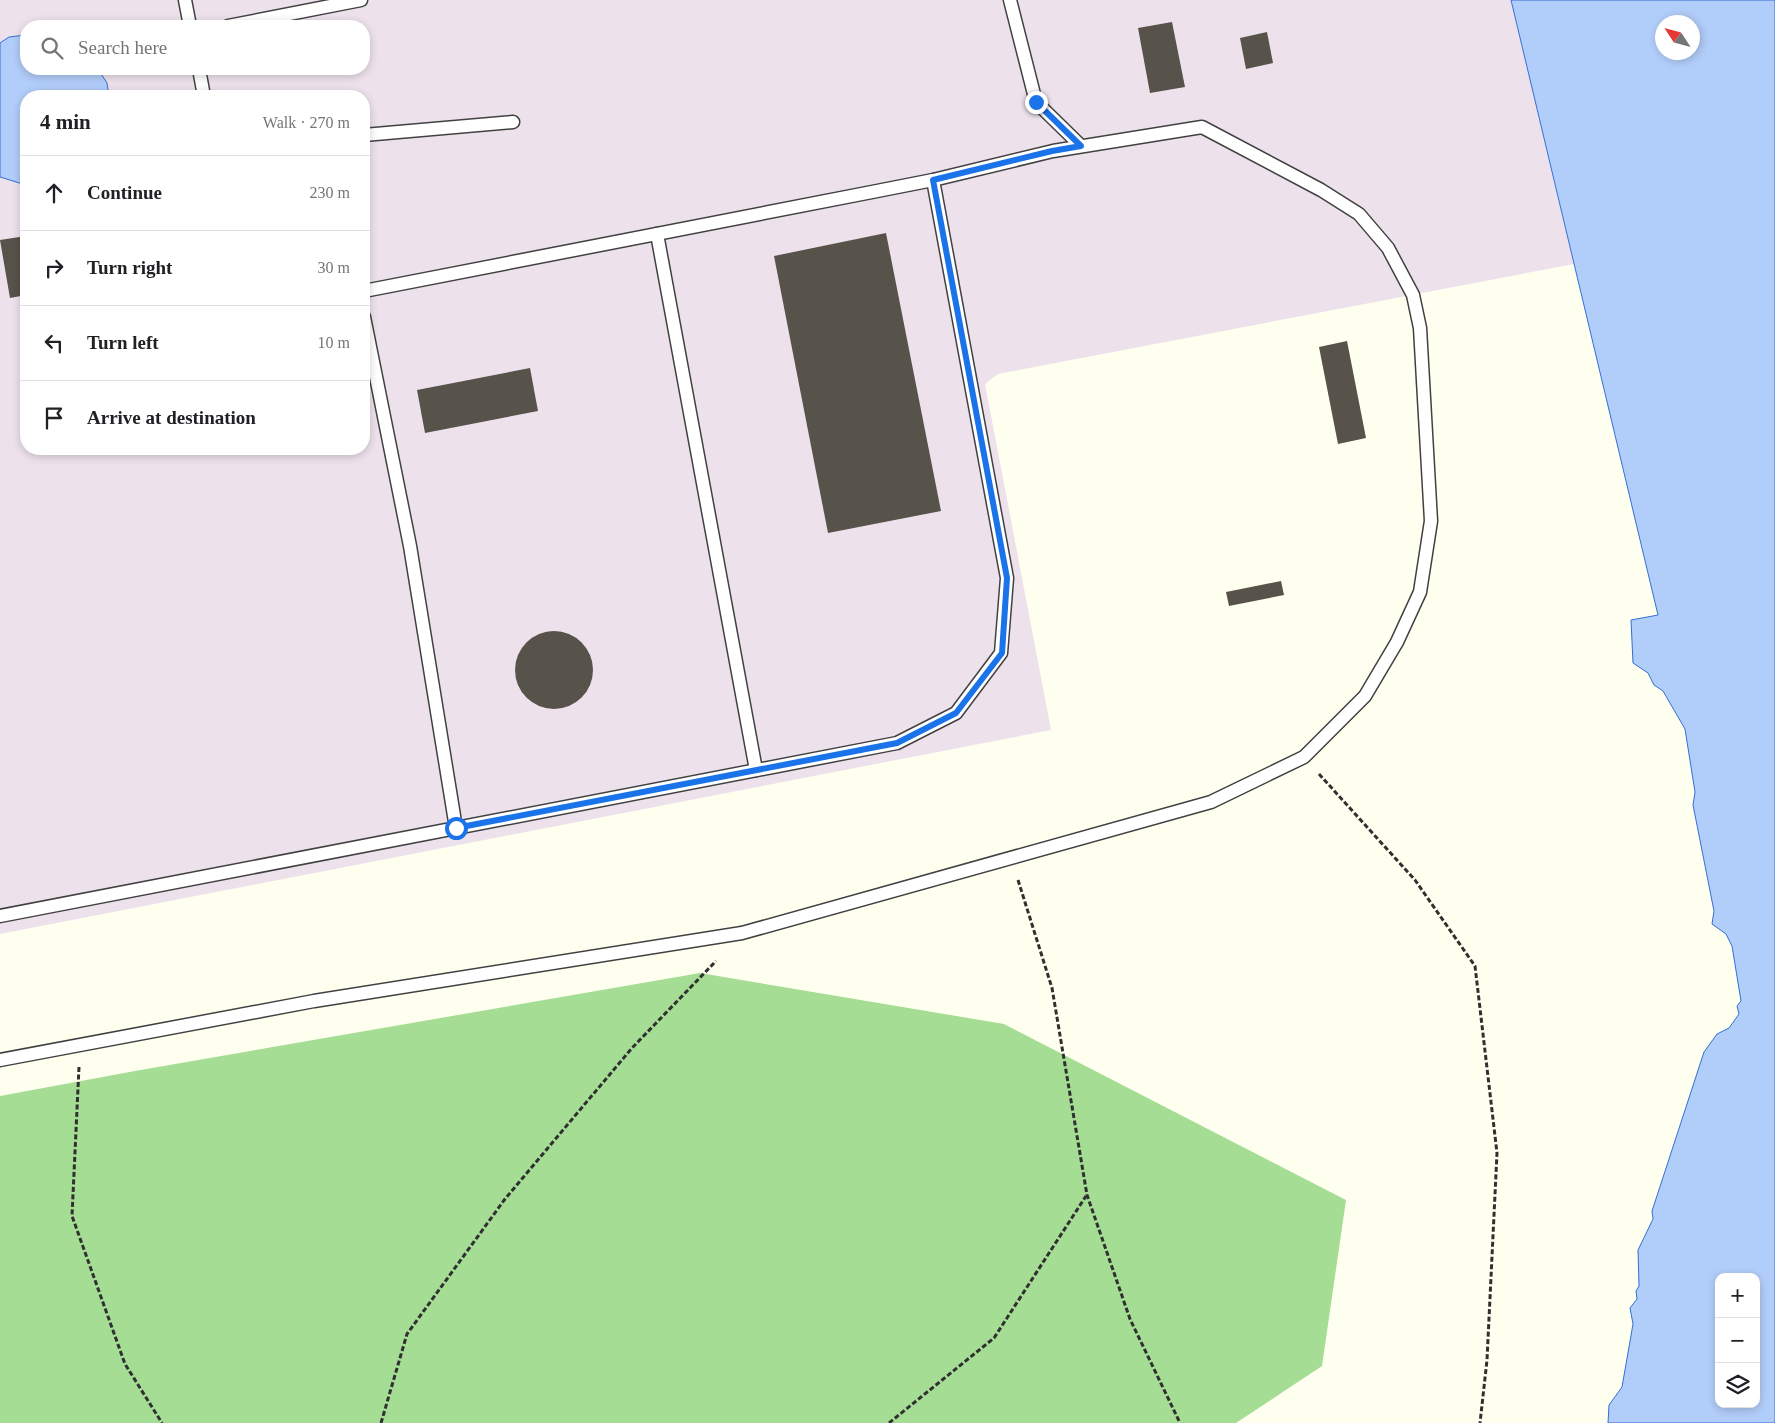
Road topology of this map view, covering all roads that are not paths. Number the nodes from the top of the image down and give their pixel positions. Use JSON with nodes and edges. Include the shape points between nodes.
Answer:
{"nodes":[{"id":1,"x":185,"y":0,"type":"edge"},
{"id":2,"x":360,"y":0,"type":"edge"},
{"id":3,"x":1010,"y":0,"type":"edge"},
{"id":4,"x":189,"y":20,"type":"edge"},
{"id":5,"x":258,"y":20,"type":"edge"},
{"id":6,"x":199,"y":75,"type":"edge"},
{"id":7,"x":203,"y":90,"type":"edge"},
{"id":8,"x":513,"y":122,"type":"dead end"},
{"id":9,"x":370,"y":134,"type":"edge"},
{"id":10,"x":1081,"y":146,"type":"junction"},
{"id":11,"x":933,"y":180,"type":"junction"},
{"id":12,"x":657,"y":234,"type":"junction"},
{"id":13,"x":370,"y":290,"type":"edge"},
{"id":14,"x":370,"y":347,"type":"edge"},
{"id":15,"x":756,"y":770,"type":"junction"},
{"id":16,"x":456,"y":828,"type":"junction"},
{"id":17,"x":0,"y":916,"type":"edge"},
{"id":18,"x":0,"y":1060,"type":"edge"}],
"edges":[{"from":1,"to":4,"type":"lane"},
{"from":2,"to":5,"type":"lane"},
{"from":3,"to":10,"type":"lane","via":[[1036,102]]},
{"from":6,"to":7,"type":"lane"},
{"from":8,"to":9,"type":"lane"},
{"from":10,"to":11,"type":"lane"},
{"from":10,"to":18,"type":"lane","via":[[1202,127],[1321,190],[1359,214],[1388,248],[1413,295],[1420,328],[1431,521],[1420,592],[1397,642],[1365,696],[1304,757],[1212,802],[742,933],[314,1001]]},
{"from":11,"to":12,"type":"lane"},
{"from":11,"to":15,"type":"lane","via":[[1007,578],[1002,653],[956,713],[897,743]]},
{"from":12,"to":13,"type":"lane"},
{"from":12,"to":15,"type":"lane"},
{"from":14,"to":16,"type":"lane","via":[[410,546]]},
{"from":15,"to":16,"type":"lane"},
{"from":16,"to":17,"type":"lane"}]}
